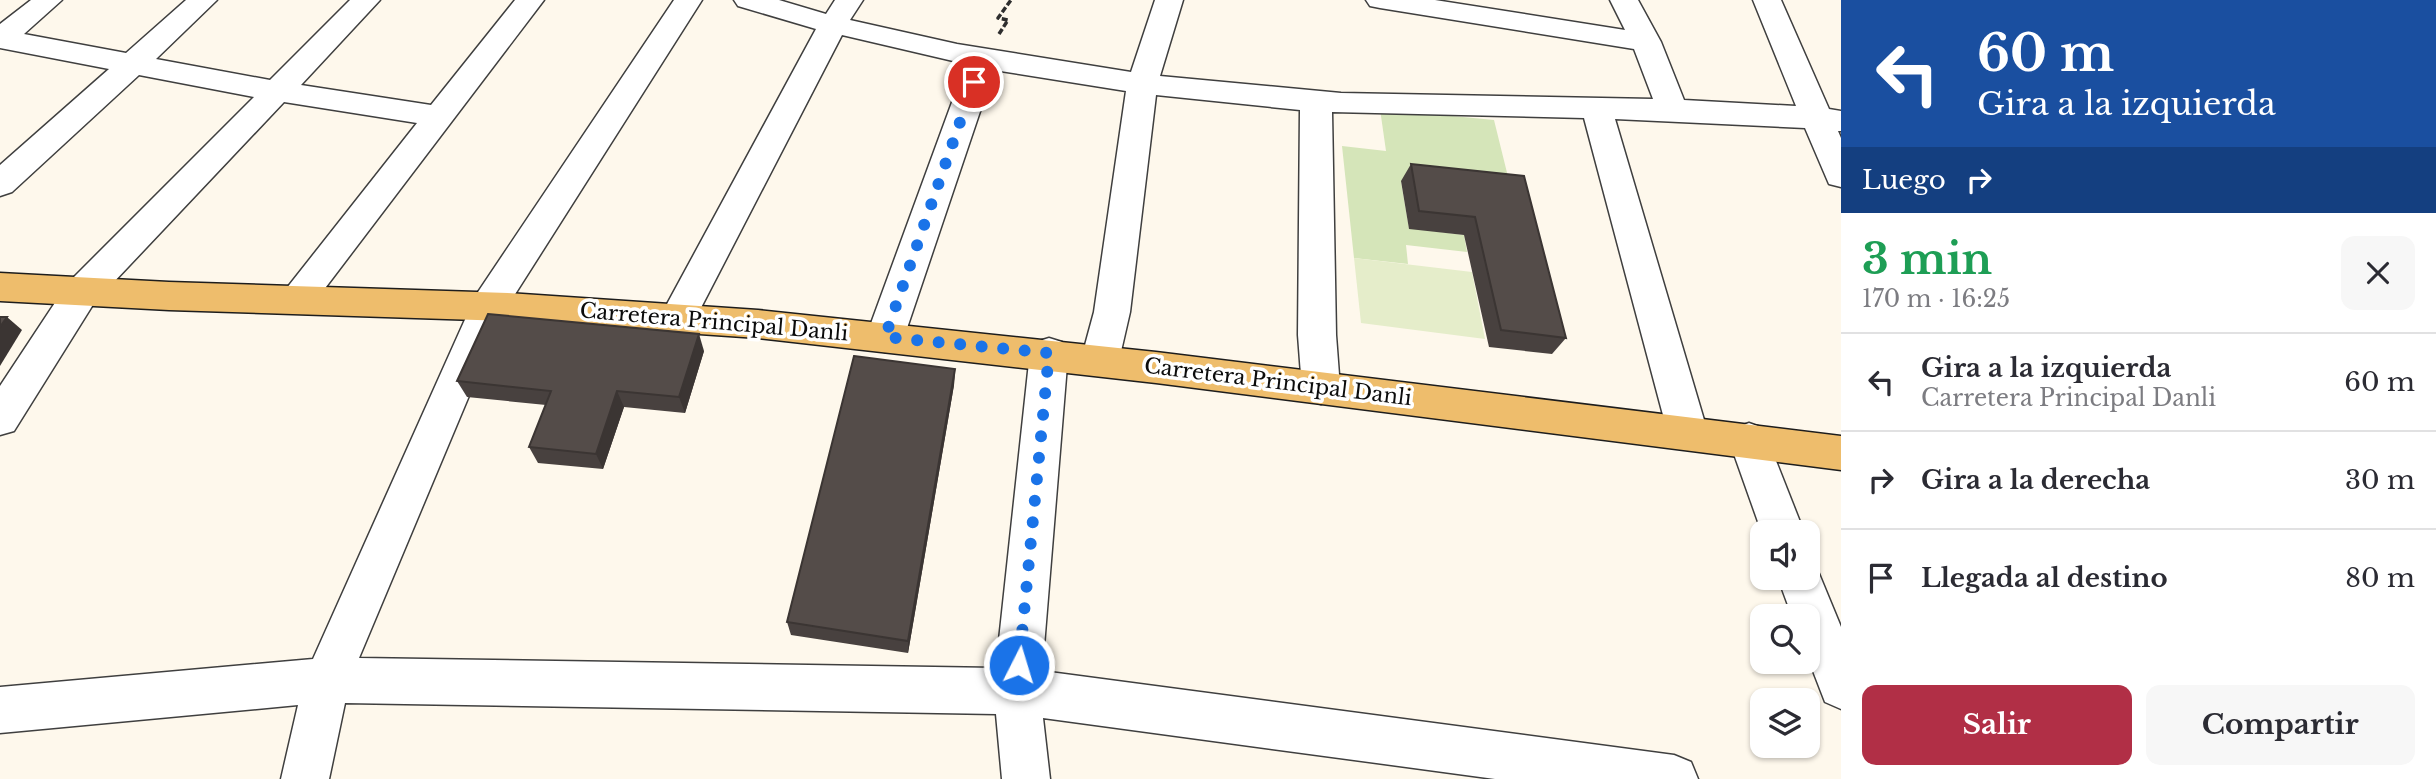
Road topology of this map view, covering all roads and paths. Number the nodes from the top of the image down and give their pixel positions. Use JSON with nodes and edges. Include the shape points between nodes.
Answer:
{"nodes":[{"id":1,"x":48,"y":0,"type":"edge"},
{"id":2,"x":203,"y":0,"type":"edge"},
{"id":3,"x":366,"y":0,"type":"edge"},
{"id":4,"x":530,"y":0,"type":"edge"},
{"id":5,"x":688,"y":0,"type":"edge"},
{"id":6,"x":748,"y":0,"type":"edge"},
{"id":7,"x":1011,"y":0,"type":"edge"},
{"id":8,"x":1169,"y":0,"type":"edge"},
{"id":9,"x":1380,"y":0,"type":"edge"},
{"id":10,"x":1624,"y":0,"type":"edge"},
{"id":11,"x":1767,"y":0,"type":"edge"},
{"id":12,"x":841,"y":13,"type":"edge"},
{"id":13,"x":0,"y":39,"type":"edge"},
{"id":14,"x":1646,"y":42,"type":"junction"},
{"id":15,"x":984,"y":57,"type":"junction"},
{"id":16,"x":133,"y":64,"type":"junction"},
{"id":17,"x":1142,"y":84,"type":"junction"},
{"id":18,"x":276,"y":91,"type":"junction"},
{"id":19,"x":1316,"y":102,"type":"junction"},
{"id":20,"x":1597,"y":110,"type":"junction"},
{"id":21,"x":1673,"y":111,"type":"junction"},
{"id":22,"x":438,"y":116,"type":"junction"},
{"id":23,"x":1829,"y":119,"type":"edge"},
{"id":24,"x":1841,"y":176,"type":"edge"},
{"id":25,"x":0,"y":184,"type":"edge"},
{"id":26,"x":0,"y":287,"type":"edge"},
{"id":27,"x":81,"y":292,"type":"junction"},
{"id":28,"x":297,"y":298,"type":"junction"},
{"id":29,"x":489,"y":305,"type":"junction"},
{"id":30,"x":678,"y":317,"type":"junction"},
{"id":31,"x":885,"y":337,"type":"junction"},
{"id":32,"x":1049,"y":353,"type":"junction"},
{"id":33,"x":1100,"y":360,"type":"junction"},
{"id":34,"x":1321,"y":388,"type":"junction"},
{"id":35,"x":0,"y":419,"type":"edge"},
{"id":36,"x":1687,"y":430,"type":"junction"},
{"id":37,"x":1749,"y":440,"type":"junction"},
{"id":38,"x":1841,"y":453,"type":"edge"},
{"id":39,"x":1779,"y":520,"type":"edge"},
{"id":40,"x":1805,"y":590,"type":"edge"},
{"id":41,"x":327,"y":680,"type":"junction"},
{"id":42,"x":1841,"y":686,"type":"edge"},
{"id":43,"x":1017,"y":691,"type":"junction"},
{"id":44,"x":0,"y":710,"type":"edge"},
{"id":45,"x":304,"y":779,"type":"edge"},
{"id":46,"x":1026,"y":779,"type":"edge"},
{"id":47,"x":1674,"y":779,"type":"edge"}],
"edges":[{"from":1,"to":13,"type":"street"},
{"from":2,"to":16,"type":"street"},
{"from":3,"to":18,"type":"street"},
{"from":4,"to":22,"type":"street"},
{"from":5,"to":29,"type":"street"},
{"from":6,"to":12,"type":"street"},
{"from":7,"to":15,"type":"path","via":[[998,18],[1008,22]]},
{"from":8,"to":17,"type":"street"},
{"from":9,"to":14,"type":"street"},
{"from":10,"to":14,"type":"street"},
{"from":11,"to":23,"type":"street"},
{"from":12,"to":15,"type":"street"},
{"from":12,"to":30,"type":"street"},
{"from":13,"to":16,"type":"street"},
{"from":14,"to":21,"type":"street"},
{"from":15,"to":17,"type":"street"},
{"from":15,"to":31,"type":"street"},
{"from":16,"to":18,"type":"street"},
{"from":16,"to":25,"type":"street"},
{"from":17,"to":19,"type":"street"},
{"from":17,"to":33,"type":"street","via":[[1112,312]]},
{"from":18,"to":22,"type":"street"},
{"from":18,"to":27,"type":"street"},
{"from":19,"to":20,"type":"street"},
{"from":19,"to":34,"type":"street"},
{"from":20,"to":21,"type":"street"},
{"from":20,"to":36,"type":"street"},
{"from":21,"to":23,"type":"street"},
{"from":22,"to":28,"type":"street"},
{"from":23,"to":24,"type":"street"},
{"from":26,"to":27,"type":"main road","name":"Carretera Principal Danli"},
{"from":27,"to":28,"type":"main road","name":"Carretera Principal Danli"},
{"from":27,"to":35,"type":"street"},
{"from":28,"to":29,"type":"main road","name":"Carretera Principal Danli"},
{"from":29,"to":30,"type":"main road","name":"Carretera Principal Danli"},
{"from":29,"to":41,"type":"street"},
{"from":30,"to":31,"type":"main road","name":"Carretera Principal Danli"},
{"from":31,"to":32,"type":"main road","name":"Carretera Principal Danli"},
{"from":32,"to":33,"type":"main road","name":"Carretera Principal Danli"},
{"from":32,"to":43,"type":"street"},
{"from":33,"to":34,"type":"main road","name":"Carretera Principal Danli"},
{"from":34,"to":36,"type":"main road","name":"Carretera Principal Danli"},
{"from":36,"to":37,"type":"main road","name":"Carretera Principal Danli"},
{"from":37,"to":38,"type":"main road","name":"Carretera Principal Danli"},
{"from":37,"to":39,"type":"street"},
{"from":40,"to":42,"type":"street"},
{"from":41,"to":43,"type":"street"},
{"from":41,"to":44,"type":"street"},
{"from":41,"to":45,"type":"street"},
{"from":43,"to":46,"type":"street"},
{"from":43,"to":47,"type":"street"}]}
